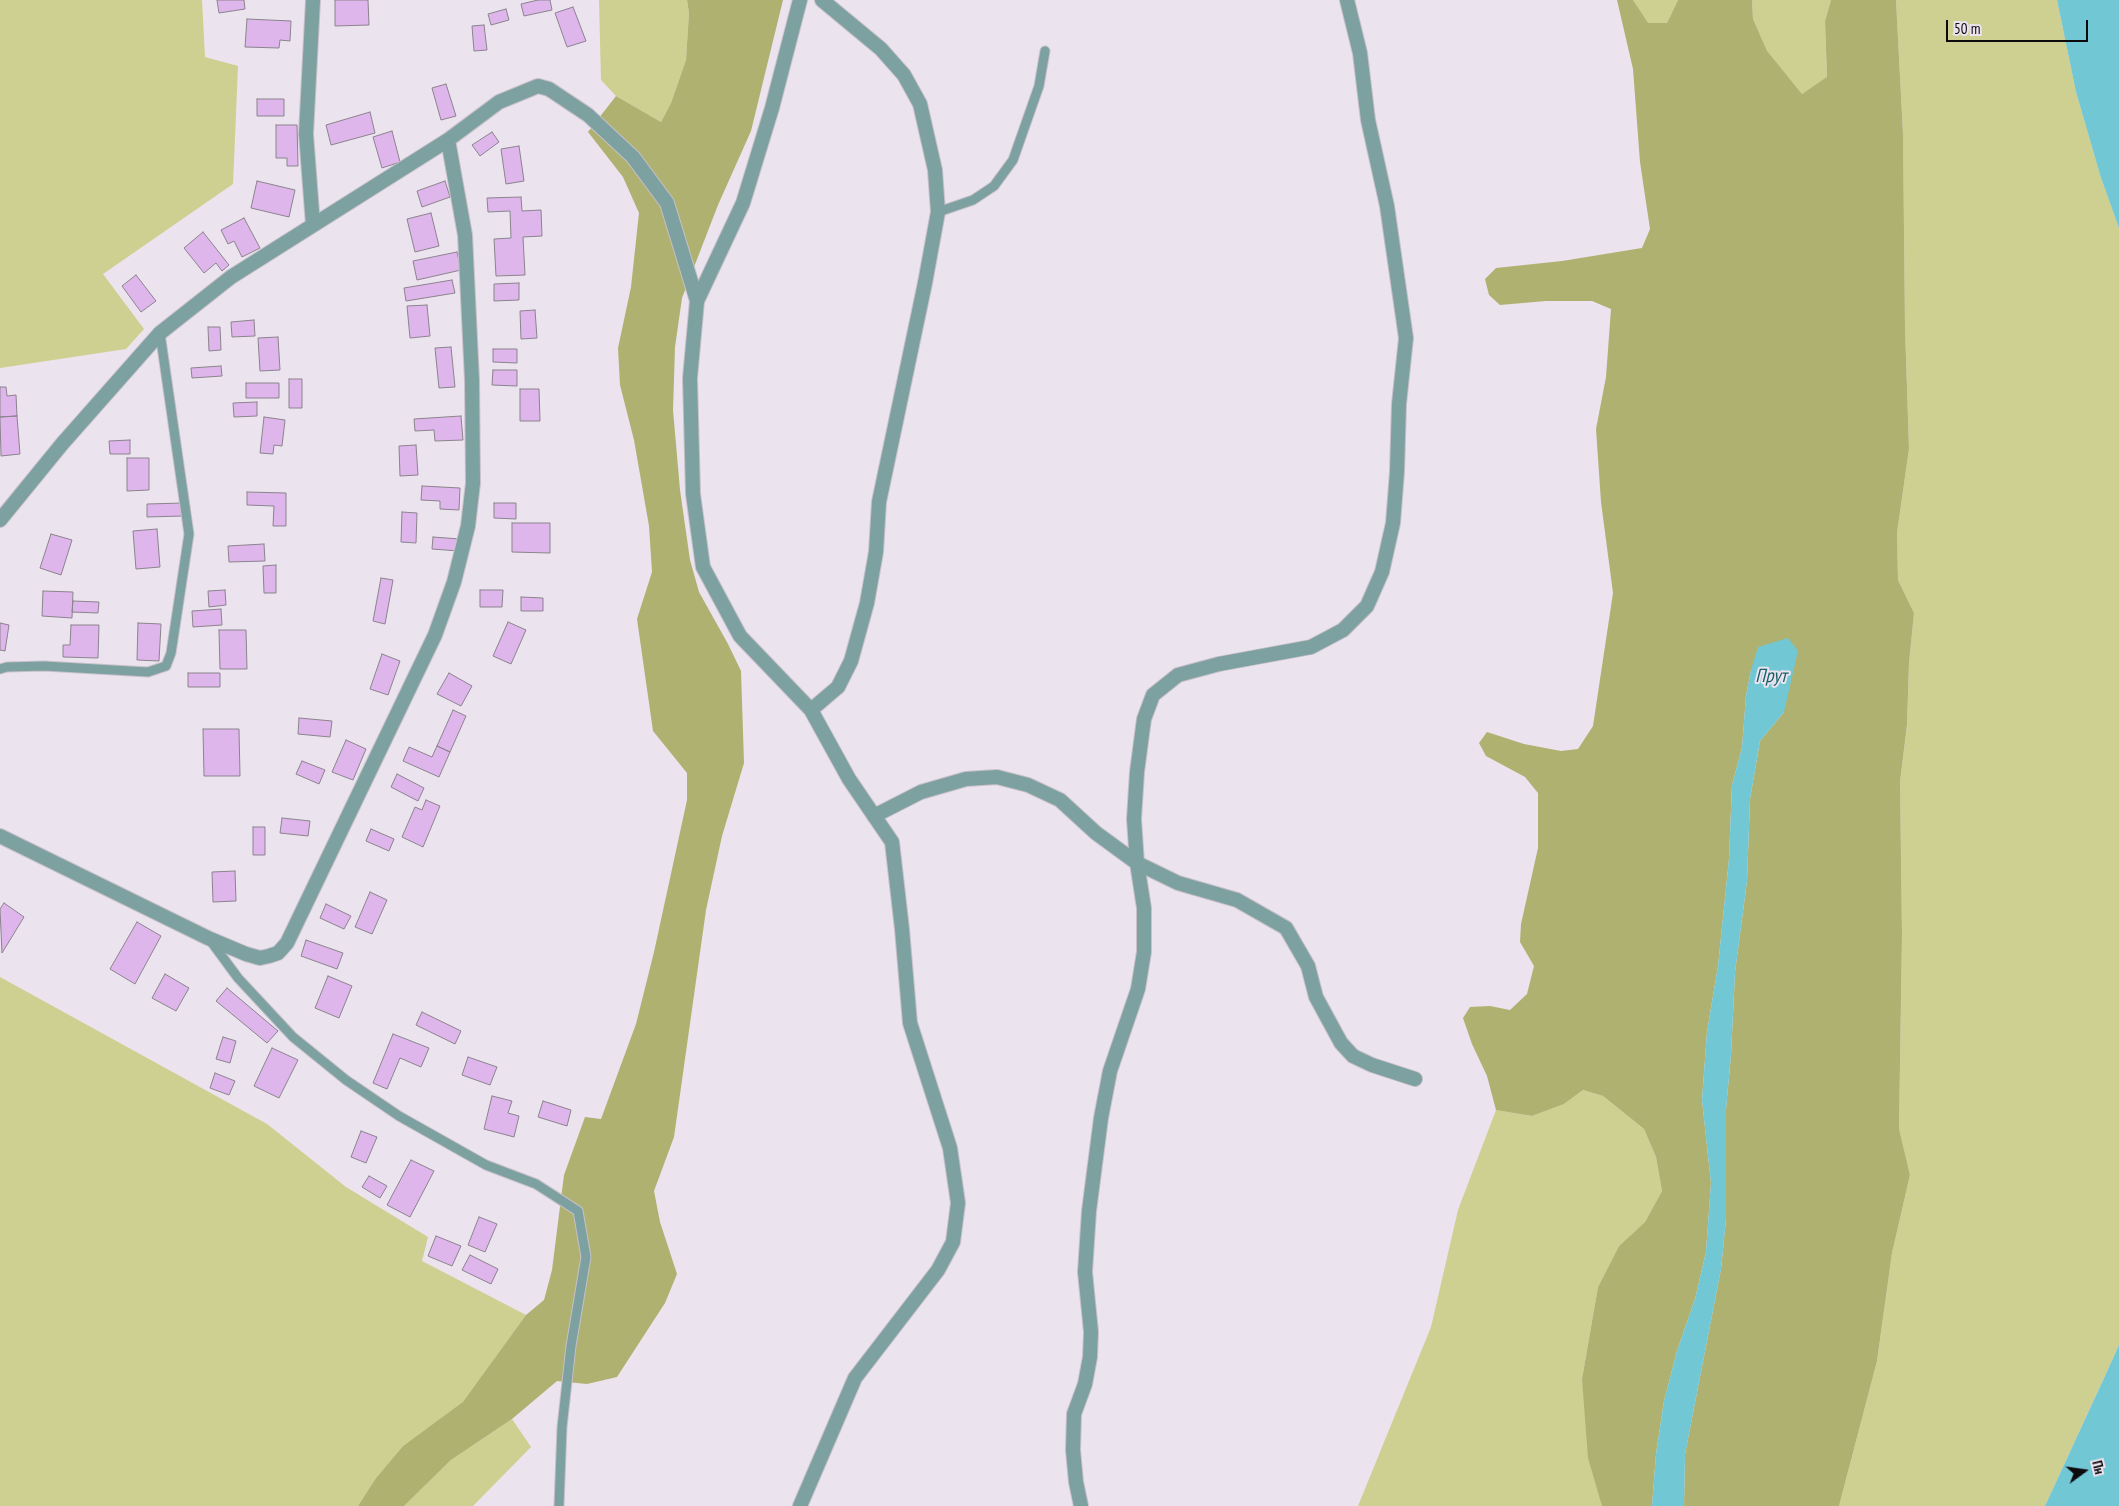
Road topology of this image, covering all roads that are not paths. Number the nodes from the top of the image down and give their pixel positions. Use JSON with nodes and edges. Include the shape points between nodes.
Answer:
{"nodes":[{"id":1,"x":313,"y":0,"type":"edge"},
{"id":2,"x":800,"y":0,"type":"edge"},
{"id":3,"x":822,"y":0,"type":"edge"},
{"id":4,"x":1347,"y":0,"type":"edge"},
{"id":5,"x":1045,"y":51,"type":"dead end"},
{"id":6,"x":448,"y":140,"type":"junction"},
{"id":7,"x":938,"y":212,"type":"junction"},
{"id":8,"x":313,"y":225,"type":"junction"},
{"id":9,"x":697,"y":301,"type":"junction"},
{"id":10,"x":160,"y":333,"type":"junction"},
{"id":11,"x":0,"y":520,"type":"edge"},
{"id":12,"x":0,"y":669,"type":"edge"},
{"id":13,"x":811,"y":710,"type":"junction"},
{"id":14,"x":874,"y":816,"type":"junction"},
{"id":15,"x":0,"y":836,"type":"edge"},
{"id":16,"x":1137,"y":862,"type":"junction"},
{"id":17,"x":208,"y":938,"type":"junction"},
{"id":18,"x":1415,"y":1079,"type":"dead end"},
{"id":19,"x":559,"y":1506,"type":"edge"},
{"id":20,"x":800,"y":1506,"type":"edge"},
{"id":21,"x":1081,"y":1506,"type":"edge"}],
"edges":[{"from":1,"to":8,"type":"street","via":[[306,134]]},
{"from":2,"to":9,"type":"street","via":[[743,203]]},
{"from":3,"to":7,"type":"street","via":[[880,48],[904,76],[920,104],[935,170]]},
{"from":4,"to":16,"type":"street","via":[[1360,53],[1368,120],[1387,206],[1406,338],[1393,523],[1382,572],[1367,606],[1343,630],[1311,648],[1219,664],[1178,675],[1153,695],[1144,719],[1136,772],[1134,819]]},
{"from":5,"to":7,"type":"lane","via":[[1039,86],[1013,160],[994,186],[973,200]]},
{"from":6,"to":8,"type":"street"},
{"from":6,"to":9,"type":"street","via":[[499,102],[538,86],[549,89],[588,115],[633,157],[667,203]]},
{"from":6,"to":17,"type":"street","via":[[465,234],[472,380],[473,483],[468,526],[454,582],[435,635],[287,943],[278,953],[260,958]]},
{"from":7,"to":13,"type":"street","via":[[879,502],[876,552],[867,602],[852,661],[838,687]]},
{"from":8,"to":10,"type":"street","via":[[231,277]]},
{"from":9,"to":13,"type":"street","via":[[690,378],[692,494],[703,567],[740,636]]},
{"from":10,"to":11,"type":"street"},
{"from":10,"to":12,"type":"lane","via":[[189,534],[171,653],[166,666],[148,672],[44,666]]},
{"from":13,"to":14,"type":"street"},
{"from":14,"to":16,"type":"street","via":[[921,792],[966,779],[997,777],[1028,785],[1060,800],[1096,833]]},
{"from":14,"to":20,"type":"street","via":[[892,842],[910,1023],[950,1148],[958,1203],[953,1242],[938,1270],[855,1378]]},
{"from":15,"to":17,"type":"street"},
{"from":16,"to":18,"type":"street","via":[[1178,883],[1237,900],[1286,928],[1308,966],[1316,997],[1341,1043],[1359,1059]]},
{"from":16,"to":21,"type":"street","via":[[1144,908],[1144,952],[1138,989],[1110,1070],[1089,1211],[1085,1272],[1090,1357],[1074,1414],[1073,1441]]},
{"from":17,"to":19,"type":"lane","via":[[238,978],[293,1037],[346,1080],[399,1116],[486,1165],[536,1184],[578,1211],[586,1257],[562,1427]]}]}
